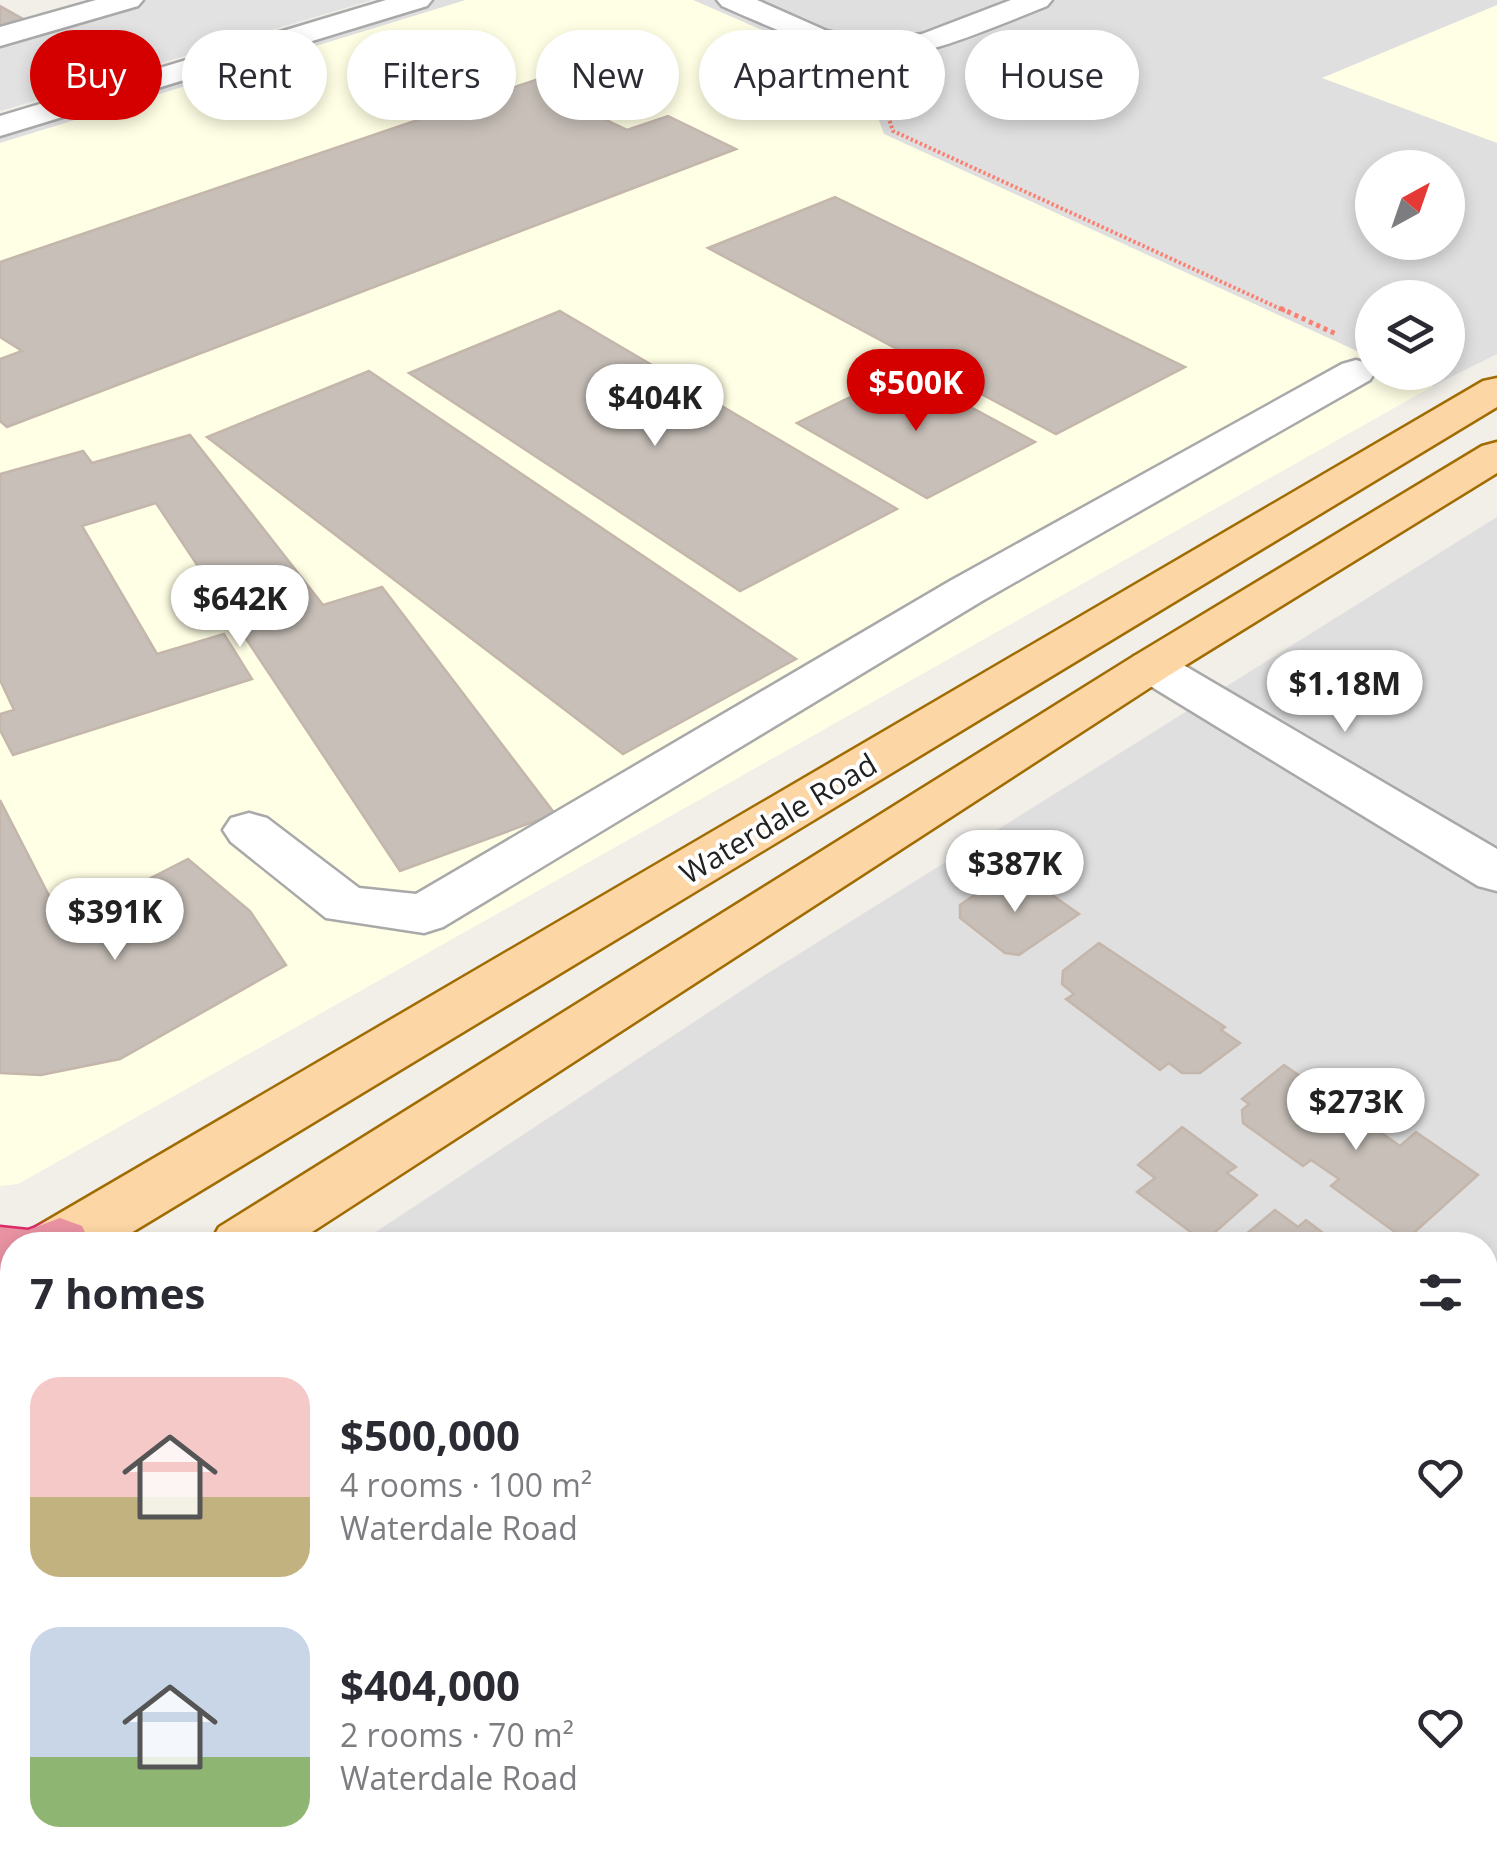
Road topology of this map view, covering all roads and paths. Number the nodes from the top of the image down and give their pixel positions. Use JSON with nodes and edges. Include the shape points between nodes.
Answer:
{"nodes":[{"id":1,"x":128,"y":0,"type":"edge"},
{"id":2,"x":417,"y":0,"type":"edge"},
{"id":3,"x":732,"y":0,"type":"edge"},
{"id":4,"x":1037,"y":0,"type":"edge"},
{"id":5,"x":802,"y":30,"type":"edge"},
{"id":6,"x":945,"y":34,"type":"edge"},
{"id":7,"x":0,"y":36,"type":"edge"},
{"id":8,"x":889,"y":120,"type":"edge"},
{"id":9,"x":0,"y":126,"type":"edge"},
{"id":10,"x":1347,"y":354,"type":"joint"},
{"id":11,"x":1485,"y":411,"type":"edge"},
{"id":12,"x":1497,"y":455,"type":"edge"},
{"id":13,"x":1151,"y":666,"type":"junction"},
{"id":14,"x":249,"y":830,"type":"dead end"},
{"id":15,"x":1497,"y":873,"type":"edge"},
{"id":16,"x":79,"y":1232,"type":"edge"},
{"id":17,"x":261,"y":1232,"type":"edge"}],
"edges":[{"from":1,"to":7,"type":"street"},
{"from":2,"to":9,"type":"street"},
{"from":3,"to":5,"type":"street"},
{"from":4,"to":6,"type":"street"},
{"from":8,"to":10,"type":"path","via":[[893,132]]},
{"from":10,"to":14,"type":"street","via":[[424,914],[345,905]]},
{"from":11,"to":16,"type":"main road","name":"Waterdale Road"},
{"from":12,"to":13,"type":"main road"},
{"from":13,"to":15,"type":"street"},
{"from":13,"to":17,"type":"main road"}]}
